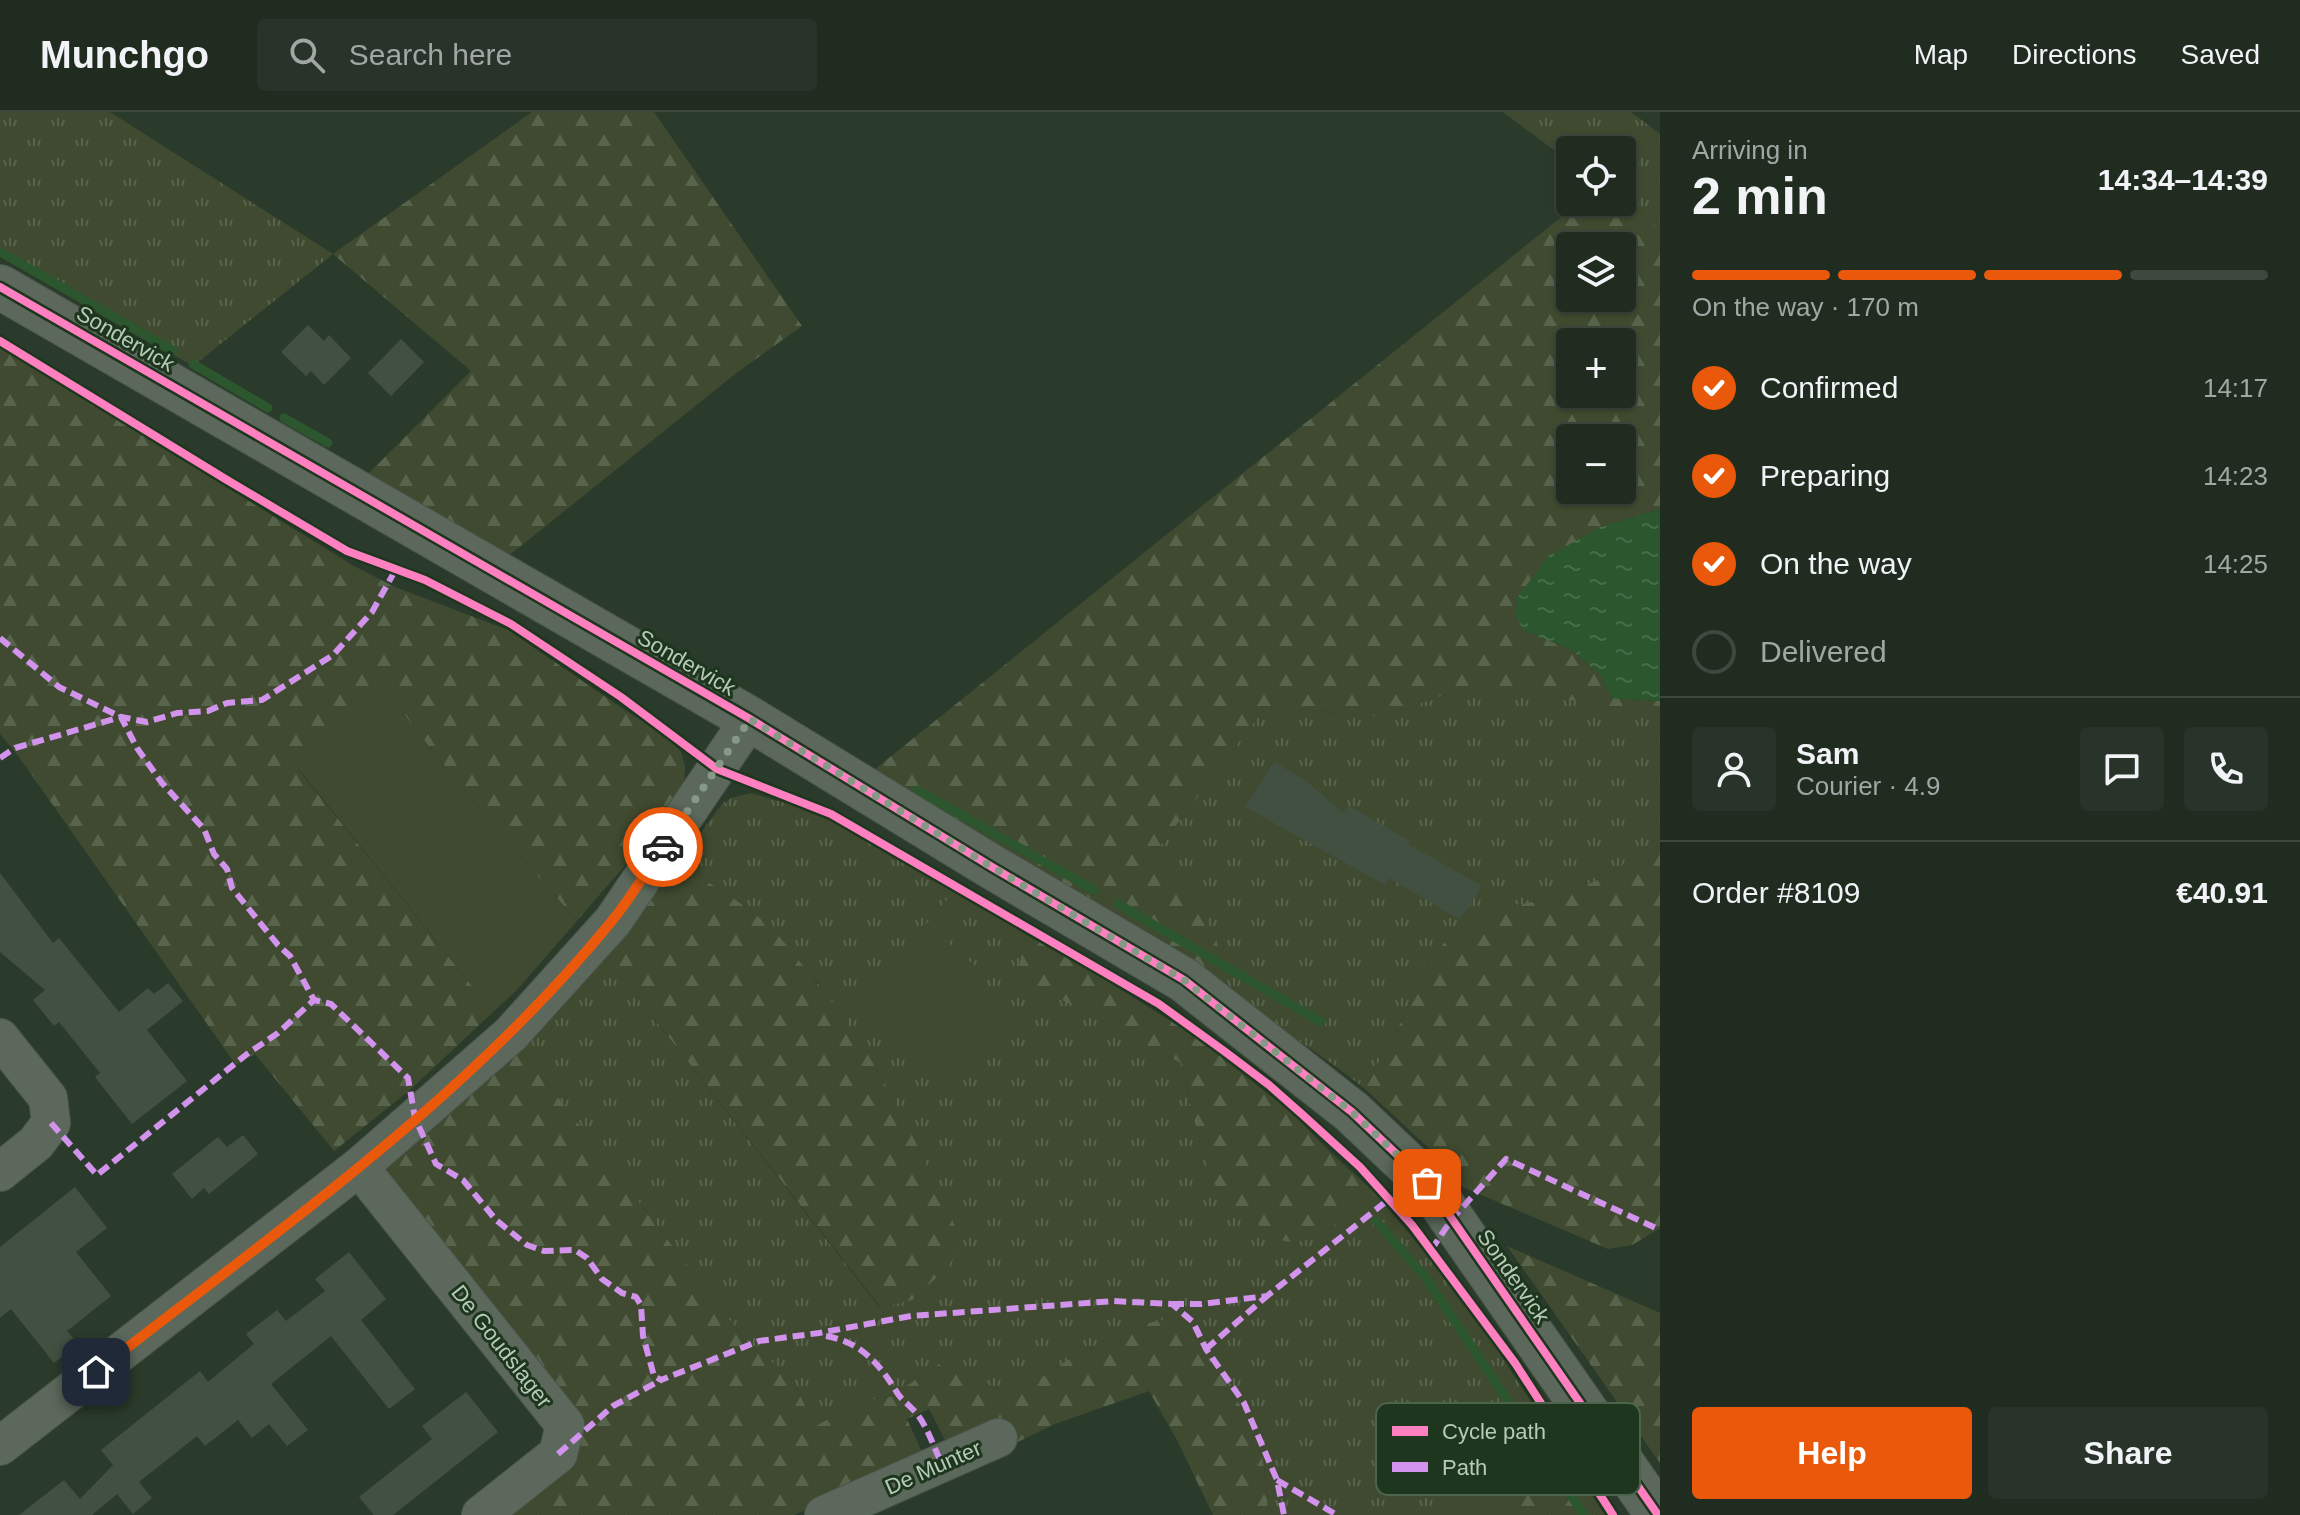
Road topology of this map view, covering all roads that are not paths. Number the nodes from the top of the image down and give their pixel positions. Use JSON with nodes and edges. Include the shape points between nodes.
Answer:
{"nodes":[{"id":1,"x":0,"y":287,"type":"edge"},
{"id":2,"x":750,"y":719,"type":"junction"},
{"id":3,"x":0,"y":1038,"type":"edge"},
{"id":4,"x":359,"y":1167,"type":"junction"},
{"id":5,"x":0,"y":1172,"type":"edge"},
{"id":6,"x":1580,"y":1403,"type":"edge"},
{"id":7,"x":998,"y":1438,"type":"dead end"},
{"id":8,"x":0,"y":1446,"type":"edge"},
{"id":9,"x":1640,"y":1489,"type":"edge"},
{"id":10,"x":481,"y":1515,"type":"edge"},
{"id":11,"x":824,"y":1515,"type":"edge"},
{"id":12,"x":1658,"y":1515,"type":"edge"}],
"edges":[{"from":1,"to":2,"type":"street","name":"Sondervick"},
{"from":2,"to":4,"type":"street","via":[[613,921],[511,1034]]},
{"from":2,"to":6,"type":"street","name":"Sondervick","via":[[1184,980],[1352,1112],[1427,1183]]},
{"from":3,"to":5,"type":"street","via":[[48,1098],[51,1123],[36,1143]]},
{"from":4,"to":8,"type":"street"},
{"from":4,"to":10,"type":"street","name":"De Goudslager","via":[[565,1425],[558,1454]]},
{"from":7,"to":11,"type":"street","name":"De Munter"},
{"from":9,"to":12,"type":"street","name":"Sondervick"}]}
